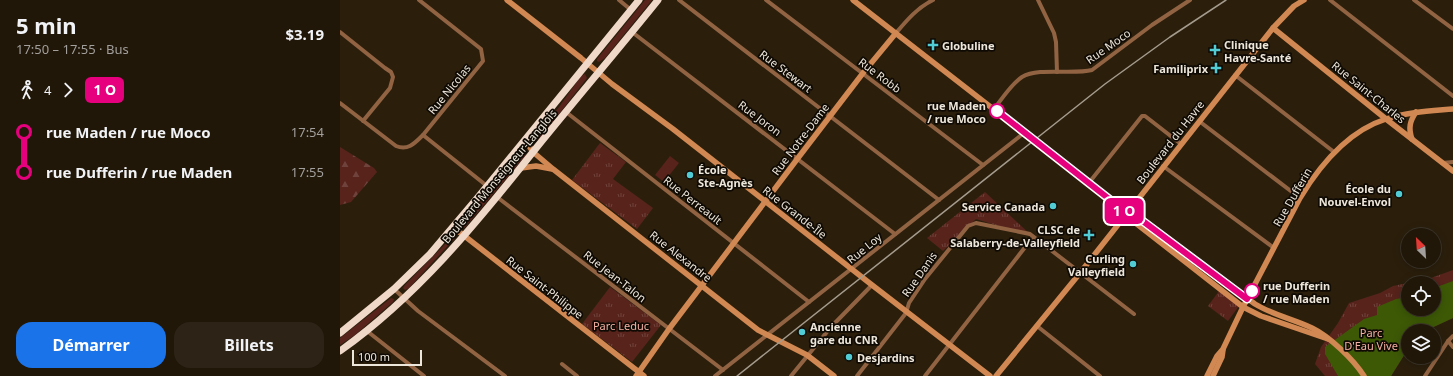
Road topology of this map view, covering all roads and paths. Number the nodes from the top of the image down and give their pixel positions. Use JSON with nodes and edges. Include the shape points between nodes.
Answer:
{"nodes":[{"id":1,"x":419,"y":0,"type":"edge"},
{"id":2,"x":507,"y":0,"type":"edge"},
{"id":3,"x":619,"y":0,"type":"edge"},
{"id":4,"x":639,"y":0,"type":"edge"},
{"id":5,"x":658,"y":0,"type":"edge"},
{"id":6,"x":679,"y":0,"type":"edge"},
{"id":7,"x":766,"y":0,"type":"edge"},
{"id":8,"x":853,"y":0,"type":"edge"},
{"id":9,"x":933,"y":0,"type":"edge"},
{"id":10,"x":1038,"y":0,"type":"edge"},
{"id":11,"x":1190,"y":0,"type":"edge"},
{"id":12,"x":1304,"y":0,"type":"edge"},
{"id":13,"x":1330,"y":0,"type":"edge"},
{"id":14,"x":1414,"y":0,"type":"edge"},
{"id":15,"x":631,"y":10,"type":"junction"},
{"id":16,"x":1273,"y":28,"type":"junction"},
{"id":17,"x":1453,"y":29,"type":"edge"},
{"id":18,"x":340,"y":32,"type":"edge"},
{"id":19,"x":632,"y":32,"type":"junction"},
{"id":20,"x":896,"y":33,"type":"junction"},
{"id":21,"x":588,"y":63,"type":"junction"},
{"id":22,"x":1058,"y":72,"type":"junction"},
{"id":23,"x":599,"y":73,"type":"junction"},
{"id":24,"x":863,"y":73,"type":"junction"},
{"id":25,"x":1235,"y":75,"type":"junction"},
{"id":26,"x":1453,"y":96,"type":"edge"},
{"id":27,"x":340,"y":103,"type":"edge"},
{"id":28,"x":994,"y":109,"type":"junction"},
{"id":29,"x":1453,"y":109,"type":"edge"},
{"id":30,"x":566,"y":112,"type":"junction"},
{"id":31,"x":1416,"y":112,"type":"junction"},
{"id":32,"x":830,"y":116,"type":"junction"},
{"id":33,"x":1386,"y":119,"type":"junction"},
{"id":34,"x":363,"y":120,"type":"junction"},
{"id":35,"x":1199,"y":121,"type":"junction"},
{"id":36,"x":1024,"y":133,"type":"junction"},
{"id":37,"x":423,"y":135,"type":"junction"},
{"id":38,"x":1412,"y":139,"type":"junction"},
{"id":39,"x":525,"y":140,"type":"junction"},
{"id":40,"x":1181,"y":144,"type":"junction"},
{"id":41,"x":533,"y":152,"type":"junction"},
{"id":42,"x":1334,"y":152,"type":"junction"},
{"id":43,"x":798,"y":158,"type":"junction"},
{"id":44,"x":1453,"y":162,"type":"edge"},
{"id":45,"x":1442,"y":163,"type":"junction"},
{"id":46,"x":983,"y":166,"type":"junction"},
{"id":47,"x":1163,"y":166,"type":"junction"},
{"id":48,"x":521,"y":168,"type":"junction"},
{"id":49,"x":553,"y":169,"type":"junction"},
{"id":50,"x":1453,"y":171,"type":"edge"},
{"id":51,"x":1088,"y":184,"type":"junction"},
{"id":52,"x":487,"y":186,"type":"junction"},
{"id":53,"x":497,"y":197,"type":"junction"},
{"id":54,"x":1300,"y":198,"type":"junction"},
{"id":55,"x":939,"y":200,"type":"junction"},
{"id":56,"x":765,"y":201,"type":"junction"},
{"id":57,"x":1127,"y":213,"type":"junction"},
{"id":58,"x":453,"y":228,"type":"junction"},
{"id":59,"x":895,"y":234,"type":"junction"},
{"id":60,"x":464,"y":237,"type":"junction"},
{"id":61,"x":1033,"y":237,"type":"junction"},
{"id":62,"x":734,"y":243,"type":"junction"},
{"id":63,"x":1274,"y":248,"type":"junction"},
{"id":64,"x":852,"y":269,"type":"junction"},
{"id":65,"x":1080,"y":273,"type":"junction"},
{"id":66,"x":702,"y":285,"type":"junction"},
{"id":67,"x":872,"y":285,"type":"junction"},
{"id":68,"x":394,"y":289,"type":"junction"},
{"id":69,"x":404,"y":299,"type":"junction"},
{"id":70,"x":1247,"y":299,"type":"junction"},
{"id":71,"x":809,"y":302,"type":"junction"},
{"id":72,"x":1243,"y":307,"type":"junction"},
{"id":73,"x":906,"y":311,"type":"junction"},
{"id":74,"x":1134,"y":314,"type":"dead end"},
{"id":75,"x":1037,"y":326,"type":"junction"},
{"id":76,"x":669,"y":329,"type":"junction"},
{"id":77,"x":367,"y":331,"type":"junction"},
{"id":78,"x":340,"y":333,"type":"edge"},
{"id":79,"x":767,"y":335,"type":"junction"},
{"id":80,"x":1453,"y":336,"type":"edge"},
{"id":81,"x":1330,"y":340,"type":"junction"},
{"id":82,"x":1448,"y":342,"type":"junction"},
{"id":83,"x":949,"y":345,"type":"junction"},
{"id":84,"x":1453,"y":347,"type":"edge"},
{"id":85,"x":1223,"y":348,"type":"junction"},
{"id":86,"x":340,"y":351,"type":"edge"},
{"id":87,"x":807,"y":355,"type":"junction"},
{"id":88,"x":562,"y":364,"type":"dead end"},
{"id":89,"x":723,"y":370,"type":"junction"},
{"id":90,"x":638,"y":374,"type":"edge"},
{"id":91,"x":424,"y":376,"type":"edge"},
{"id":92,"x":505,"y":376,"type":"edge"},
{"id":93,"x":576,"y":376,"type":"edge"},
{"id":94,"x":644,"y":376,"type":"edge"},
{"id":95,"x":715,"y":376,"type":"edge"},
{"id":96,"x":790,"y":376,"type":"edge"},
{"id":97,"x":834,"y":376,"type":"edge"},
{"id":98,"x":857,"y":376,"type":"edge"},
{"id":99,"x":925,"y":376,"type":"edge"},
{"id":100,"x":990,"y":376,"type":"edge"},
{"id":101,"x":996,"y":376,"type":"edge"},
{"id":102,"x":1100,"y":376,"type":"edge"},
{"id":103,"x":1207,"y":376,"type":"edge"},
{"id":104,"x":1213,"y":376,"type":"edge"},
{"id":105,"x":1364,"y":376,"type":"edge"},
{"id":106,"x":1425,"y":376,"type":"edge"}],
"edges":[{"from":1,"to":37,"type":"street","name":"Rue Nicolas","via":[[481,49],[483,61]]},
{"from":2,"to":21,"type":"street","name":"Rue Grande-Île"},
{"from":3,"to":15,"type":"street"},
{"from":4,"to":15,"type":"highway","name":"Boulevard Monseigneur-Langlois"},
{"from":5,"to":19,"type":"highway","name":"Boulevard Monseigneur-Langlois"},
{"from":6,"to":32,"type":"street","name":"Rue Stewart"},
{"from":7,"to":24,"type":"street","name":"Rue Robb"},
{"from":8,"to":20,"type":"street"},
{"from":9,"to":20,"type":"street","name":"Rue Notre-Dame","via":[[909,17]]},
{"from":10,"to":22,"type":"street","via":[[1054,33]]},
{"from":11,"to":22,"type":"street","name":"Rue Moco","via":[[1092,70]]},
{"from":12,"to":16,"type":"street","name":"Boulevard du Havre","via":[[1294,6]]},
{"from":13,"to":26,"type":"street"},
{"from":14,"to":17,"type":"street"},
{"from":15,"to":21,"type":"highway","name":"Boulevard Monseigneur-Langlois"},
{"from":16,"to":25,"type":"street","name":"Boulevard du Havre"},
{"from":16,"to":33,"type":"street","name":"Rue Saint-Charles"},
{"from":18,"to":34,"type":"street","via":[[391,72],[393,77],[390,88]]},
{"from":19,"to":23,"type":"highway","name":"Boulevard Monseigneur-Langlois"},
{"from":19,"to":43,"type":"street","name":"Rue Joron"},
{"from":20,"to":24,"type":"street","name":"Rue Notre-Dame"},
{"from":20,"to":28,"type":"street"},
{"from":21,"to":23,"type":"street","name":"Rue Grande-Île"},
{"from":21,"to":39,"type":"highway","name":"Boulevard Monseigneur-Langlois"},
{"from":22,"to":28,"type":"street","name":"Rue Moco","via":[[1037,72],[1022,77]]},
{"from":23,"to":30,"type":"highway","name":"Boulevard Monseigneur-Langlois"},
{"from":23,"to":56,"type":"street","name":"Rue Grande-Île"},
{"from":24,"to":32,"type":"street","name":"Rue Notre-Dame"},
{"from":24,"to":46,"type":"street","name":"Rue Robb"},
{"from":25,"to":35,"type":"street","name":"Boulevard du Havre"},
{"from":25,"to":42,"type":"street"},
{"from":27,"to":34,"type":"street"},
{"from":28,"to":36,"type":"street"},
{"from":29,"to":31,"type":"street","name":"Rue Dufferin"},
{"from":30,"to":41,"type":"highway","name":"Boulevard Monseigneur-Langlois"},
{"from":30,"to":62,"type":"street","name":"Rue Perreault"},
{"from":31,"to":33,"type":"street","name":"Rue Dufferin"},
{"from":31,"to":38,"type":"street","via":[[1410,123]]},
{"from":32,"to":43,"type":"street","name":"Rue Notre-Dame"},
{"from":32,"to":55,"type":"street","name":"Rue Stewart"},
{"from":33,"to":38,"type":"street","name":"Rue Saint-Charles"},
{"from":33,"to":42,"type":"street","name":"Rue Dufferin","via":[[1354,136]]},
{"from":34,"to":37,"type":"street","name":"Rue Nicolas","via":[[401,148],[413,145]]},
{"from":35,"to":40,"type":"street","name":"Boulevard du Havre"},
{"from":35,"to":54,"type":"street"},
{"from":36,"to":46,"type":"street","name":"Rue Loy"},
{"from":36,"to":51,"type":"street"},
{"from":37,"to":52,"type":"street"},
{"from":38,"to":45,"type":"street","name":"Rue Saint-Charles"},
{"from":39,"to":41,"type":"street","name":"Rue Alexandre"},
{"from":39,"to":52,"type":"highway","name":"Boulevard Monseigneur-Langlois"},
{"from":40,"to":47,"type":"street","name":"Boulevard du Havre"},
{"from":40,"to":51,"type":"street","via":[[1142,116]]},
{"from":41,"to":48,"type":"highway","name":"Boulevard Monseigneur-Langlois"},
{"from":41,"to":49,"type":"street","name":"Rue Alexandre"},
{"from":42,"to":54,"type":"street","name":"Rue Dufferin","via":[[1310,181]]},
{"from":43,"to":56,"type":"street","name":"Rue Notre-Dame"},
{"from":43,"to":59,"type":"street","name":"Rue Joron"},
{"from":44,"to":45,"type":"street"},
{"from":45,"to":50,"type":"street","name":"Rue Saint-Charles"},
{"from":46,"to":55,"type":"street","name":"Rue Loy"},
{"from":47,"to":57,"type":"street","name":"Boulevard du Havre"},
{"from":47,"to":63,"type":"street"},
{"from":48,"to":49,"type":"street","via":[[536,166]]},
{"from":48,"to":53,"type":"highway","name":"Boulevard Monseigneur-Langlois"},
{"from":49,"to":66,"type":"street","name":"Rue Alexandre"},
{"from":51,"to":57,"type":"street"},
{"from":52,"to":58,"type":"highway","name":"Boulevard Monseigneur-Langlois"},
{"from":53,"to":60,"type":"highway","name":"Boulevard Monseigneur-Langlois"},
{"from":53,"to":76,"type":"street","name":"Rue Jean-Talon"},
{"from":54,"to":63,"type":"street","name":"Rue Dufferin"},
{"from":55,"to":59,"type":"street","name":"Rue Loy"},
{"from":56,"to":62,"type":"street","name":"Rue Notre-Dame"},
{"from":56,"to":64,"type":"street","name":"Rue Grande-Île"},
{"from":57,"to":65,"type":"street","name":"Boulevard du Havre"},
{"from":57,"to":70,"type":"street","via":[[1136,216]]},
{"from":57,"to":72,"type":"street","via":[[1133,221]]},
{"from":58,"to":60,"type":"street","name":"Rue Saint-Philippe"},
{"from":58,"to":68,"type":"highway","name":"Boulevard Monseigneur-Langlois"},
{"from":59,"to":64,"type":"street","name":"Rue Loy"},
{"from":60,"to":69,"type":"highway","name":"Boulevard Monseigneur-Langlois"},
{"from":60,"to":90,"type":"street","name":"Rue Saint-Philippe"},
{"from":61,"to":65,"type":"street","name":"Rue Danis"},
{"from":61,"to":73,"type":"street","name":"Rue Danis","via":[[983,224],[971,224],[925,279],[909,302]]},
{"from":61,"to":83,"type":"street"},
{"from":62,"to":66,"type":"street","name":"Rue Notre-Dame"},
{"from":62,"to":71,"type":"street","name":"Rue Perreault"},
{"from":63,"to":70,"type":"street","name":"Rue Dufferin"},
{"from":64,"to":67,"type":"street","name":"Rue Grande-Île"},
{"from":64,"to":71,"type":"street","name":"Rue Loy"},
{"from":65,"to":74,"type":"street","name":"Rue Danis"},
{"from":65,"to":75,"type":"street","name":"Boulevard du Havre"},
{"from":66,"to":76,"type":"street","name":"Rue Notre-Dame"},
{"from":66,"to":79,"type":"street","name":"Rue Alexandre"},
{"from":67,"to":73,"type":"street","name":"Rue Grande-Île"},
{"from":67,"to":87,"type":"street"},
{"from":68,"to":69,"type":"street"},
{"from":68,"to":78,"type":"highway","name":"Boulevard Monseigneur-Langlois"},
{"from":69,"to":77,"type":"highway","name":"Boulevard Monseigneur-Langlois"},
{"from":69,"to":92,"type":"street"},
{"from":70,"to":72,"type":"street","name":"Rue Dufferin"},
{"from":70,"to":81,"type":"street","via":[[1262,309],[1312,328]]},
{"from":71,"to":79,"type":"street","name":"Rue Loy"},
{"from":72,"to":81,"type":"street","via":[[1261,316]]},
{"from":72,"to":85,"type":"street","name":"Rue Dufferin"},
{"from":73,"to":83,"type":"street","name":"Rue Grande-Île"},
{"from":73,"to":98,"type":"street","name":"Rue Danis"},
{"from":75,"to":101,"type":"street","name":"Boulevard du Havre"},
{"from":75,"to":102,"type":"street"},
{"from":76,"to":89,"type":"street","name":"Rue Jean-Talon"},
{"from":76,"to":90,"type":"street","name":"Rue Notre-Dame"},
{"from":77,"to":86,"type":"highway","name":"Boulevard Monseigneur-Langlois"},
{"from":77,"to":91,"type":"street"},
{"from":79,"to":87,"type":"street","name":"Rue Alexandre"},
{"from":79,"to":89,"type":"street","name":"Rue Loy"},
{"from":80,"to":82,"type":"street"},
{"from":81,"to":105,"type":"street","via":[[1350,358]]},
{"from":82,"to":84,"type":"street"},
{"from":82,"to":106,"type":"street"},
{"from":83,"to":99,"type":"street"},
{"from":83,"to":100,"type":"street","name":"Rue Grande-Île"},
{"from":85,"to":103,"type":"street","name":"Rue Dufferin"},
{"from":85,"to":104,"type":"street","name":"Rue Dufferin","via":[[1222,357]]},
{"from":87,"to":96,"type":"street"},
{"from":87,"to":97,"type":"street","name":"Rue Alexandre"},
{"from":88,"to":93,"type":"street"},
{"from":89,"to":95,"type":"street","name":"Rue Loy"},
{"from":90,"to":94,"type":"street","name":"Rue Saint-Philippe"}]}
